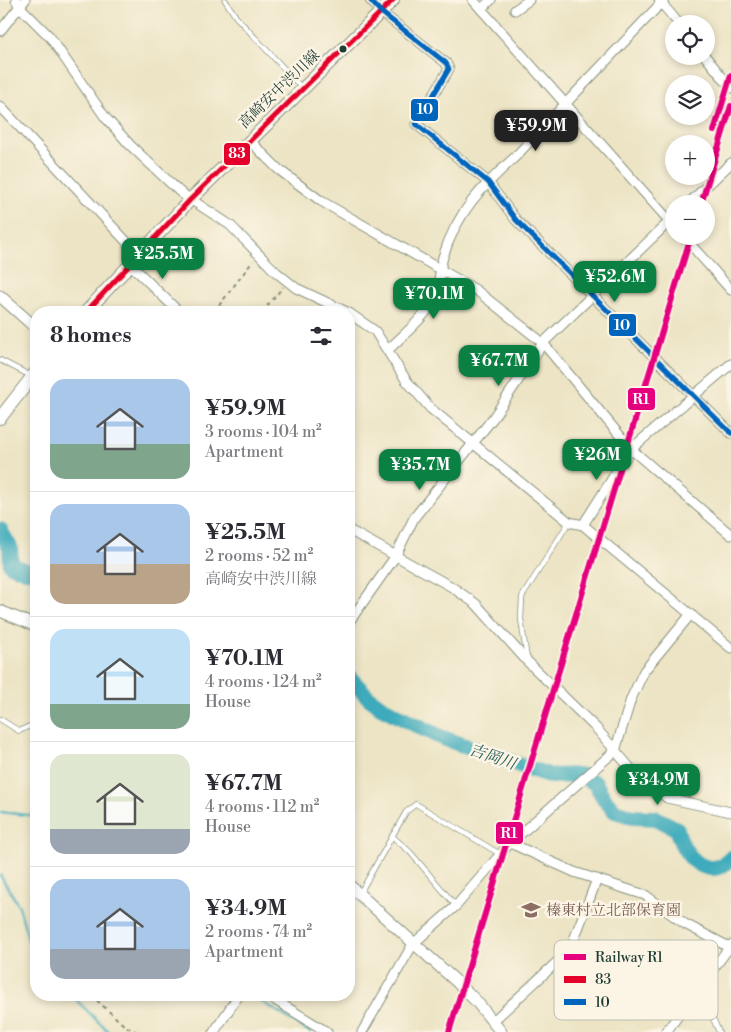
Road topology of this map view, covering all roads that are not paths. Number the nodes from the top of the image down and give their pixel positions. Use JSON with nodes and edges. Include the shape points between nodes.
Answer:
{"nodes":[{"id":1,"x":225,"y":0,"type":"edge"},
{"id":2,"x":370,"y":0,"type":"edge"},
{"id":3,"x":394,"y":0,"type":"edge"},
{"id":4,"x":473,"y":0,"type":"edge"},
{"id":5,"x":491,"y":0,"type":"edge"},
{"id":6,"x":528,"y":0,"type":"edge"},
{"id":7,"x":662,"y":1,"type":"edge"},
{"id":8,"x":20,"y":2,"type":"edge"},
{"id":9,"x":481,"y":9,"type":"junction"},
{"id":10,"x":515,"y":10,"type":"dead end"},
{"id":11,"x":381,"y":12,"type":"junction"},
{"id":12,"x":672,"y":15,"type":"edge"},
{"id":13,"x":0,"y":31,"type":"edge"},
{"id":14,"x":712,"y":65,"type":"edge"},
{"id":15,"x":731,"y":88,"type":"edge"},
{"id":16,"x":302,"y":89,"type":"junction"},
{"id":17,"x":566,"y":103,"type":"junction"},
{"id":18,"x":0,"y":106,"type":"edge"},
{"id":19,"x":249,"y":140,"type":"junction"},
{"id":20,"x":731,"y":163,"type":"edge"},
{"id":21,"x":488,"y":182,"type":"junction"},
{"id":22,"x":697,"y":195,"type":"edge"},
{"id":23,"x":190,"y":200,"type":"junction"},
{"id":24,"x":665,"y":213,"type":"edge"},
{"id":25,"x":665,"y":227,"type":"edge"},
{"id":26,"x":691,"y":245,"type":"edge"},
{"id":27,"x":134,"y":260,"type":"junction"},
{"id":28,"x":440,"y":269,"type":"junction"},
{"id":29,"x":731,"y":290,"type":"edge"},
{"id":30,"x":0,"y":296,"type":"edge"},
{"id":31,"x":591,"y":296,"type":"junction"},
{"id":32,"x":92,"y":306,"type":"edge"},
{"id":33,"x":173,"y":306,"type":"edge"},
{"id":34,"x":335,"y":306,"type":"edge"},
{"id":35,"x":355,"y":318,"type":"edge"},
{"id":36,"x":30,"y":323,"type":"edge"},
{"id":37,"x":543,"y":343,"type":"junction"},
{"id":38,"x":388,"y":350,"type":"junction"},
{"id":39,"x":0,"y":360,"type":"edge"},
{"id":40,"x":731,"y":364,"type":"edge"},
{"id":41,"x":30,"y":372,"type":"edge"},
{"id":42,"x":30,"y":379,"type":"edge"},
{"id":43,"x":693,"y":396,"type":"junction"},
{"id":44,"x":0,"y":418,"type":"edge"},
{"id":45,"x":731,"y":433,"type":"edge"},
{"id":46,"x":473,"y":443,"type":"junction"},
{"id":47,"x":631,"y":449,"type":"junction"},
{"id":48,"x":569,"y":522,"type":"junction"},
{"id":49,"x":583,"y":525,"type":"junction"},
{"id":50,"x":355,"y":534,"type":"edge"},
{"id":51,"x":731,"y":535,"type":"edge"},
{"id":52,"x":394,"y":557,"type":"junction"},
{"id":53,"x":0,"y":611,"type":"edge"},
{"id":54,"x":355,"y":613,"type":"edge"},
{"id":55,"x":691,"y":614,"type":"junction"},
{"id":56,"x":30,"y":624,"type":"edge"},
{"id":57,"x":731,"y":648,"type":"edge"},
{"id":58,"x":527,"y":661,"type":"junction"},
{"id":59,"x":0,"y":719,"type":"edge"},
{"id":60,"x":30,"y":726,"type":"edge"},
{"id":61,"x":614,"y":751,"type":"junction"},
{"id":62,"x":731,"y":812,"type":"edge"},
{"id":63,"x":392,"y":836,"type":"junction"},
{"id":64,"x":510,"y":844,"type":"junction"},
{"id":65,"x":500,"y":854,"type":"junction"},
{"id":66,"x":596,"y":879,"type":"junction"},
{"id":67,"x":355,"y":891,"type":"edge"},
{"id":68,"x":359,"y":895,"type":"junction"},
{"id":69,"x":456,"y":906,"type":"junction"},
{"id":70,"x":574,"y":940,"type":"edge"},
{"id":71,"x":716,"y":940,"type":"edge"},
{"id":72,"x":718,"y":941,"type":"edge"},
{"id":73,"x":413,"y":944,"type":"junction"},
{"id":74,"x":730,"y":947,"type":"edge"},
{"id":75,"x":718,"y":962,"type":"edge"},
{"id":76,"x":554,"y":965,"type":"edge"},
{"id":77,"x":235,"y":1001,"type":"edge"},
{"id":78,"x":276,"y":1001,"type":"edge"},
{"id":79,"x":675,"y":1020,"type":"edge"},
{"id":80,"x":714,"y":1020,"type":"edge"},
{"id":81,"x":492,"y":1022,"type":"junction"},
{"id":82,"x":214,"y":1032,"type":"edge"},
{"id":83,"x":327,"y":1032,"type":"edge"},
{"id":84,"x":362,"y":1032,"type":"edge"},
{"id":85,"x":501,"y":1032,"type":"edge"},
{"id":86,"x":666,"y":1032,"type":"edge"},
{"id":87,"x":719,"y":1032,"type":"edge"}],
"edges":[{"from":1,"to":16,"type":"lane","via":[[236,17]]},
{"from":2,"to":11,"type":"street"},
{"from":3,"to":11,"type":"main road","name":"高崎安中渋川線"},
{"from":4,"to":9,"type":"street"},
{"from":5,"to":9,"type":"street"},
{"from":6,"to":10,"type":"street"},
{"from":7,"to":12,"type":"street"},
{"from":7,"to":17,"type":"street"},
{"from":8,"to":13,"type":"street"},
{"from":8,"to":23,"type":"street","via":[[50,37],[117,131]]},
{"from":9,"to":17,"type":"street"},
{"from":11,"to":16,"type":"main road","name":"高崎安中渋川線"},
{"from":11,"to":21,"type":"street","via":[[446,63],[449,69],[416,124]]},
{"from":14,"to":15,"type":"street"},
{"from":16,"to":19,"type":"main road","name":"高崎安中渋川線"},
{"from":17,"to":21,"type":"street"},
{"from":17,"to":24,"type":"street"},
{"from":18,"to":27,"type":"street"},
{"from":19,"to":23,"type":"main road","name":"高崎安中渋川線"},
{"from":19,"to":28,"type":"street","via":[[278,169],[321,201]]},
{"from":20,"to":22,"type":"street"},
{"from":21,"to":28,"type":"street","via":[[463,210]]},
{"from":21,"to":31,"type":"street","via":[[516,220]]},
{"from":23,"to":27,"type":"main road","name":"高崎安中渋川線"},
{"from":23,"to":34,"type":"street","via":[[230,225],[287,281]]},
{"from":25,"to":31,"type":"street"},
{"from":26,"to":29,"type":"street"},
{"from":27,"to":32,"type":"main road","name":"高崎安中渋川線"},
{"from":27,"to":33,"type":"street"},
{"from":28,"to":37,"type":"street","via":[[476,290]]},
{"from":28,"to":38,"type":"street","via":[[438,293],[431,306]]},
{"from":30,"to":36,"type":"street"},
{"from":31,"to":37,"type":"street"},
{"from":31,"to":43,"type":"street"},
{"from":35,"to":38,"type":"street","via":[[375,331]]},
{"from":37,"to":46,"type":"street"},
{"from":37,"to":47,"type":"street"},
{"from":38,"to":46,"type":"street","via":[[406,380],[430,408]]},
{"from":39,"to":41,"type":"lane"},
{"from":40,"to":43,"type":"street"},
{"from":42,"to":44,"type":"main road"},
{"from":43,"to":45,"type":"street"},
{"from":43,"to":47,"type":"street"},
{"from":46,"to":48,"type":"street"},
{"from":46,"to":52,"type":"street","via":[[414,518]]},
{"from":47,"to":49,"type":"street"},
{"from":47,"to":51,"type":"street"},
{"from":48,"to":49,"type":"street"},
{"from":48,"to":58,"type":"lane","via":[[522,597],[521,619]]},
{"from":49,"to":55,"type":"street"},
{"from":50,"to":52,"type":"street"},
{"from":52,"to":54,"type":"street"},
{"from":52,"to":58,"type":"street","via":[[452,587],[476,604]]},
{"from":53,"to":56,"type":"street"},
{"from":55,"to":57,"type":"street"},
{"from":55,"to":61,"type":"street","via":[[644,671]]},
{"from":58,"to":61,"type":"street","via":[[596,728]]},
{"from":59,"to":60,"type":"lane","via":[[19,731]]},
{"from":61,"to":62,"type":"street","via":[[667,798]]},
{"from":61,"to":64,"type":"street"},
{"from":63,"to":65,"type":"lane","via":[[406,812],[416,804]]},
{"from":63,"to":68,"type":"lane"},
{"from":63,"to":69,"type":"lane"},
{"from":64,"to":65,"type":"street"},
{"from":64,"to":66,"type":"street"},
{"from":65,"to":69,"type":"street"},
{"from":66,"to":70,"type":"street"},
{"from":66,"to":71,"type":"street","via":[[645,895],[685,924]]},
{"from":67,"to":68,"type":"street"},
{"from":68,"to":73,"type":"street"},
{"from":69,"to":73,"type":"street"},
{"from":72,"to":74,"type":"street"},
{"from":73,"to":81,"type":"street","via":[[458,983]]},
{"from":73,"to":84,"type":"street"},
{"from":74,"to":75,"type":"street"},
{"from":76,"to":81,"type":"street"},
{"from":77,"to":82,"type":"street"},
{"from":78,"to":83,"type":"street"},
{"from":79,"to":86,"type":"street"},
{"from":80,"to":87,"type":"lane"},
{"from":81,"to":85,"type":"street"}]}
